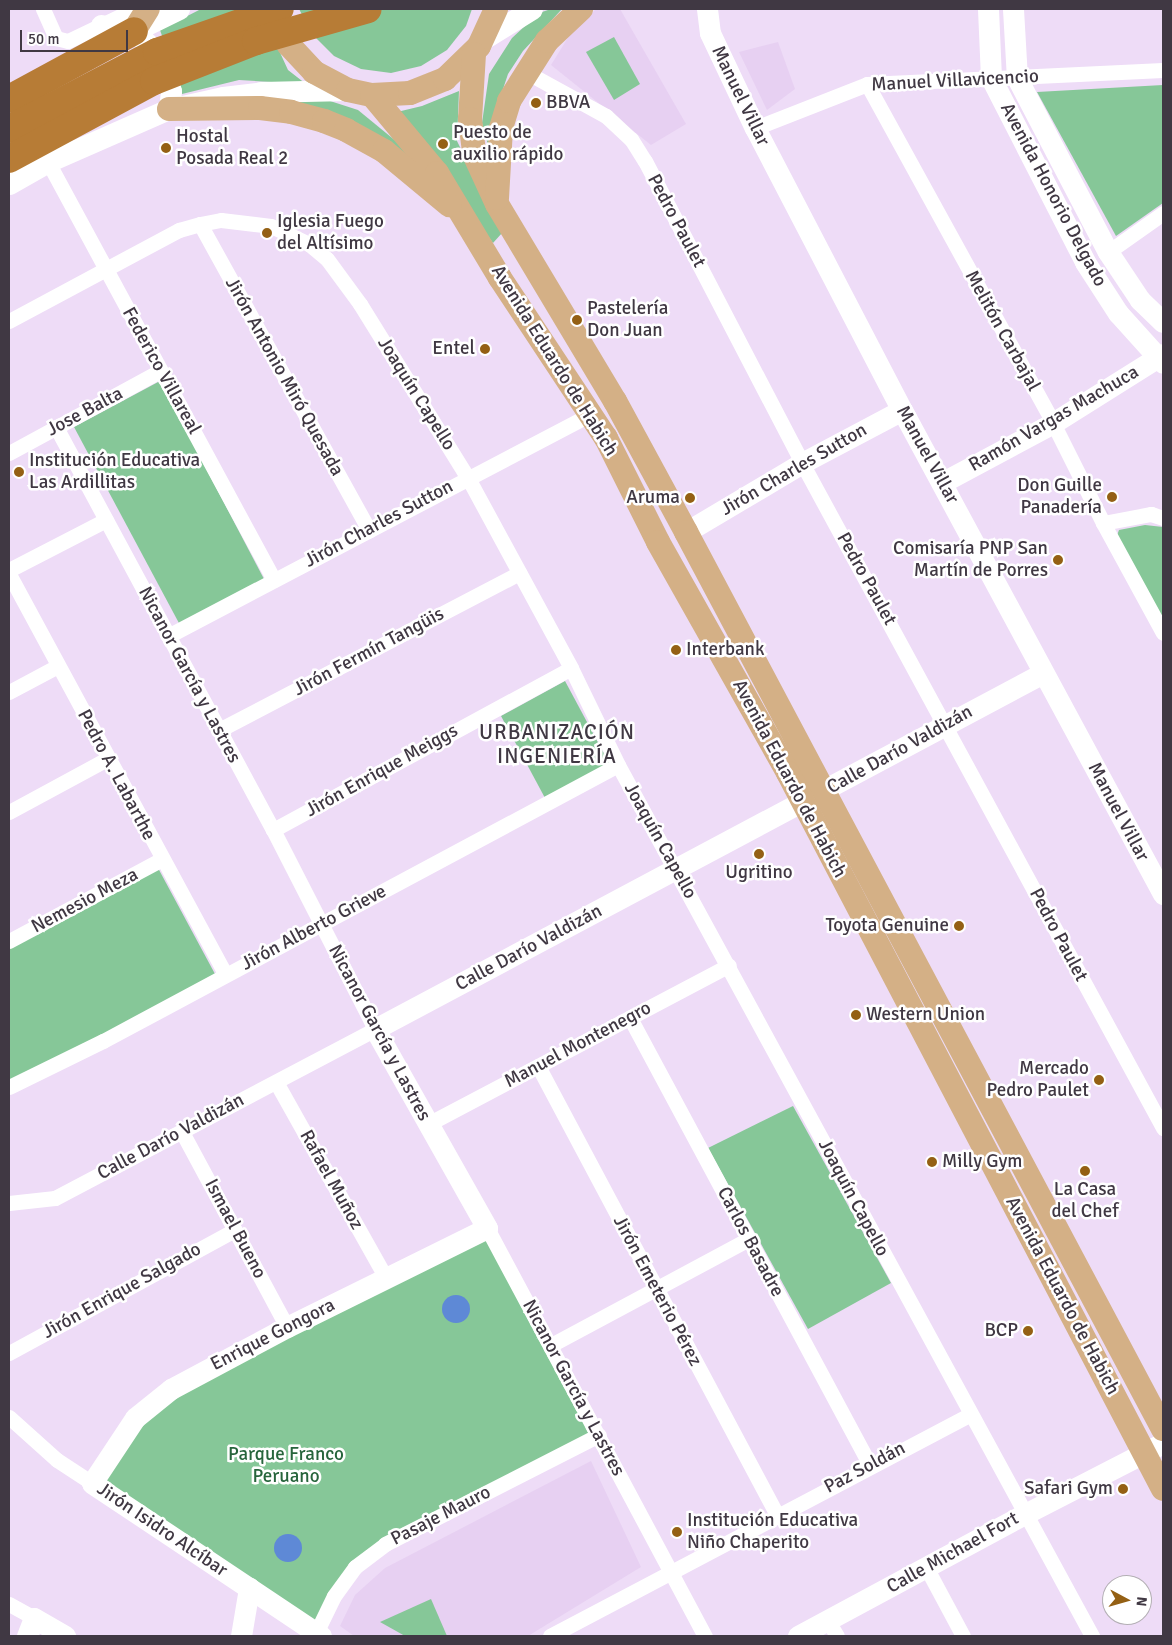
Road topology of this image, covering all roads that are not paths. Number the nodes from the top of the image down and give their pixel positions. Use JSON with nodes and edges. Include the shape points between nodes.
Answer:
{"nodes":[{"id":1,"x":43,"y":9,"type":"edge"},
{"id":2,"x":179,"y":9,"type":"edge"},
{"id":3,"x":272,"y":9,"type":"edge"},
{"id":4,"x":280,"y":9,"type":"edge"},
{"id":5,"x":368,"y":9,"type":"edge"},
{"id":6,"x":496,"y":9,"type":"edge"},
{"id":7,"x":532,"y":9,"type":"edge"},
{"id":8,"x":581,"y":9,"type":"edge"},
{"id":9,"x":707,"y":9,"type":"edge"},
{"id":10,"x":988,"y":9,"type":"edge"},
{"id":11,"x":1013,"y":9,"type":"edge"},
{"id":12,"x":139,"y":16,"type":"edge"},
{"id":13,"x":101,"y":25,"type":"joint"},
{"id":14,"x":479,"y":46,"type":"junction"},
{"id":15,"x":1163,"y":70,"type":"edge"},
{"id":16,"x":526,"y":72,"type":"junction"},
{"id":17,"x":991,"y":78,"type":"junction"},
{"id":18,"x":1017,"y":78,"type":"junction"},
{"id":19,"x":867,"y":84,"type":"junction"},
{"id":20,"x":348,"y":90,"type":"junction"},
{"id":21,"x":372,"y":95,"type":"junction"},
{"id":22,"x":9,"y":99,"type":"edge"},
{"id":23,"x":169,"y":109,"type":"junction"},
{"id":24,"x":755,"y":128,"type":"junction"},
{"id":25,"x":9,"y":129,"type":"edge"},
{"id":26,"x":9,"y":159,"type":"edge"},
{"id":27,"x":48,"y":162,"type":"junction"},
{"id":28,"x":9,"y":184,"type":"edge"},
{"id":29,"x":497,"y":204,"type":"junction"},
{"id":30,"x":1163,"y":213,"type":"edge"},
{"id":31,"x":466,"y":220,"type":"junction"},
{"id":32,"x":200,"y":224,"type":"junction"},
{"id":33,"x":520,"y":243,"type":"junction"},
{"id":34,"x":1108,"y":252,"type":"junction"},
{"id":35,"x":491,"y":262,"type":"junction"},
{"id":36,"x":105,"y":269,"type":"junction"},
{"id":37,"x":9,"y":321,"type":"edge"},
{"id":38,"x":1163,"y":322,"type":"edge"},
{"id":39,"x":1162,"y":358,"type":"edge"},
{"id":40,"x":160,"y":371,"type":"junction"},
{"id":41,"x":902,"y":410,"type":"junction"},
{"id":42,"x":591,"y":414,"type":"junction"},
{"id":43,"x":1053,"y":423,"type":"junction"},
{"id":44,"x":56,"y":427,"type":"junction"},
{"id":45,"x":9,"y":453,"type":"edge"},
{"id":46,"x":802,"y":463,"type":"junction"},
{"id":47,"x":468,"y":478,"type":"junction"},
{"id":48,"x":943,"y":482,"type":"junction"},
{"id":49,"x":1163,"y":518,"type":"edge"},
{"id":50,"x":106,"y":520,"type":"junction"},
{"id":51,"x":1103,"y":524,"type":"junction"},
{"id":52,"x":369,"y":530,"type":"junction"},
{"id":53,"x":686,"y":532,"type":"junction"},
{"id":54,"x":9,"y":570,"type":"edge"},
{"id":55,"x":519,"y":573,"type":"junction"},
{"id":56,"x":9,"y":574,"type":"edge"},
{"id":57,"x":274,"y":580,"type":"junction"},
{"id":58,"x":1163,"y":633,"type":"edge"},
{"id":59,"x":168,"y":636,"type":"junction"},
{"id":60,"x":58,"y":666,"type":"junction"},
{"id":61,"x":571,"y":668,"type":"junction"},
{"id":62,"x":1043,"y":673,"type":"junction"},
{"id":63,"x":9,"y":692,"type":"edge"},
{"id":64,"x":945,"y":725,"type":"junction"},
{"id":65,"x":219,"y":730,"type":"junction"},
{"id":66,"x":107,"y":760,"type":"junction"},
{"id":67,"x":618,"y":765,"type":"junction"},
{"id":68,"x":825,"y":790,"type":"junction"},
{"id":69,"x":803,"y":803,"type":"junction"},
{"id":70,"x":9,"y":812,"type":"edge"},
{"id":71,"x":273,"y":830,"type":"junction"},
{"id":72,"x":162,"y":859,"type":"junction"},
{"id":73,"x":677,"y":870,"type":"junction"},
{"id":74,"x":1163,"y":894,"type":"edge"},
{"id":75,"x":320,"y":925,"type":"junction"},
{"id":76,"x":9,"y":941,"type":"edge"},
{"id":77,"x":729,"y":965,"type":"junction"},
{"id":78,"x":225,"y":974,"type":"junction"},
{"id":79,"x":630,"y":1018,"type":"junction"},
{"id":80,"x":375,"y":1029,"type":"junction"},
{"id":81,"x":538,"y":1066,"type":"junction"},
{"id":82,"x":276,"y":1082,"type":"junction"},
{"id":83,"x":9,"y":1087,"type":"edge"},
{"id":84,"x":428,"y":1124,"type":"junction"},
{"id":85,"x":1163,"y":1128,"type":"edge"},
{"id":86,"x":182,"y":1132,"type":"junction"},
{"id":87,"x":9,"y":1203,"type":"edge"},
{"id":88,"x":488,"y":1228,"type":"junction"},
{"id":89,"x":235,"y":1230,"type":"junction"},
{"id":90,"x":749,"y":1239,"type":"junction"},
{"id":91,"x":386,"y":1278,"type":"junction"},
{"id":92,"x":656,"y":1289,"type":"junction"},
{"id":93,"x":287,"y":1327,"type":"junction"},
{"id":94,"x":551,"y":1346,"type":"junction"},
{"id":95,"x":9,"y":1353,"type":"edge"},
{"id":96,"x":968,"y":1415,"type":"junction"},
{"id":97,"x":9,"y":1417,"type":"edge"},
{"id":98,"x":1163,"y":1429,"type":"edge"},
{"id":99,"x":599,"y":1435,"type":"junction"},
{"id":100,"x":1154,"y":1449,"type":"edge"},
{"id":101,"x":870,"y":1465,"type":"junction"},
{"id":102,"x":92,"y":1483,"type":"junction"},
{"id":103,"x":1163,"y":1489,"type":"edge"},
{"id":104,"x":1024,"y":1514,"type":"junction"},
{"id":105,"x":776,"y":1515,"type":"junction"},
{"id":106,"x":926,"y":1567,"type":"junction"},
{"id":107,"x":672,"y":1571,"type":"junction"},
{"id":108,"x":248,"y":1588,"type":"junction"},
{"id":109,"x":9,"y":1604,"type":"edge"},
{"id":110,"x":30,"y":1627,"type":"edge"},
{"id":111,"x":833,"y":1628,"type":"edge"},
{"id":112,"x":319,"y":1635,"type":"edge"},
{"id":113,"x":65,"y":1636,"type":"edge"},
{"id":114,"x":241,"y":1636,"type":"edge"},
{"id":115,"x":550,"y":1636,"type":"edge"},
{"id":116,"x":705,"y":1636,"type":"edge"},
{"id":117,"x":798,"y":1636,"type":"edge"},
{"id":118,"x":963,"y":1636,"type":"edge"},
{"id":119,"x":1092,"y":1636,"type":"edge"}],
"edges":[{"from":1,"to":13,"type":"street","via":[[56,38],[61,41],[68,41]]},
{"from":2,"to":12,"type":"street"},
{"from":3,"to":20,"type":"main road","via":[[288,44],[314,72]]},
{"from":4,"to":25,"type":"highway","via":[[157,52]]},
{"from":5,"to":26,"type":"highway","via":[[256,40],[154,81]]},
{"from":6,"to":14,"type":"main road"},
{"from":7,"to":14,"type":"street"},
{"from":8,"to":16,"type":"main road","via":[[547,41]]},
{"from":9,"to":24,"type":"street","name":"Manuel Villar","via":[[710,33]]},
{"from":10,"to":17,"type":"street","name":"Avenida Honorio Delgado"},
{"from":11,"to":18,"type":"street","name":"Avenida Honorio Delgado"},
{"from":12,"to":13,"type":"street"},
{"from":12,"to":22,"type":"highway"},
{"from":12,"to":23,"type":"street","via":[[149,41],[164,64],[171,91]]},
{"from":14,"to":21,"type":"main road","via":[[445,78],[410,92]]},
{"from":14,"to":29,"type":"main road","name":"Avenida Eduardo de Habich","via":[[470,119],[474,154]]},
{"from":15,"to":18,"type":"street","name":"Manuel Villavicencio"},
{"from":16,"to":29,"type":"main road","via":[[509,101],[502,128]]},
{"from":16,"to":46,"type":"street","name":"Pedro Paulet","via":[[606,116],[631,139]]},
{"from":17,"to":18,"type":"street","name":"Manuel Villavicencio"},
{"from":17,"to":19,"type":"street","name":"Manuel Villavicencio"},
{"from":17,"to":39,"type":"street","name":"Avenida Honorio Delgado","via":[[1085,262],[1118,312]]},
{"from":18,"to":34,"type":"street","name":"Avenida Honorio Delgado"},
{"from":19,"to":24,"type":"street","name":"Manuel Villavicencio"},
{"from":19,"to":43,"type":"street","name":"Melitón Carbajal"},
{"from":20,"to":21,"type":"main road"},
{"from":20,"to":23,"type":"street","via":[[260,92]]},
{"from":21,"to":31,"type":"main road","name":"Avenida Eduardo de Habich","via":[[437,173]]},
{"from":23,"to":27,"type":"street"},
{"from":23,"to":31,"type":"main road","via":[[260,108],[291,112],[346,130],[391,156]]},
{"from":24,"to":41,"type":"street","name":"Manuel Villar"},
{"from":27,"to":28,"type":"street"},
{"from":27,"to":36,"type":"street","name":"Federico Villareal"},
{"from":29,"to":33,"type":"main road","name":"Avenida Eduardo de Habich"},
{"from":30,"to":34,"type":"street"},
{"from":31,"to":35,"type":"main road","name":"Avenida Eduardo de Habich"},
{"from":32,"to":36,"type":"street","name":"Joaquín Capello","via":[[179,230]]},
{"from":32,"to":47,"type":"street","name":"Joaquín Capello","via":[[221,220],[271,226],[310,244],[327,259],[360,304]]},
{"from":32,"to":52,"type":"street","name":"Jirón Antonio Miró Quesada"},
{"from":33,"to":35,"type":"main road","via":[[504,238],[497,241]]},
{"from":33,"to":53,"type":"main road","name":"Avenida Eduardo de Habich","via":[[615,401]]},
{"from":34,"to":38,"type":"street","name":"Avenida Honorio Delgado","via":[[1140,300]]},
{"from":35,"to":42,"type":"main road","name":"Avenida Eduardo de Habich"},
{"from":36,"to":37,"type":"street","name":"Joaquín Capello"},
{"from":36,"to":40,"type":"street","name":"Federico Villareal"},
{"from":39,"to":43,"type":"street","name":"Ramón Vargas Machuca"},
{"from":40,"to":44,"type":"street","name":"Jose Balta"},
{"from":40,"to":57,"type":"street","name":"Federico Villareal"},
{"from":41,"to":46,"type":"street","name":"Jirón Charles Sutton"},
{"from":41,"to":48,"type":"street","name":"Manuel Villar"},
{"from":42,"to":47,"type":"street","name":"Jirón Charles Sutton"},
{"from":42,"to":69,"type":"main road","name":"Avenida Eduardo de Habich"},
{"from":43,"to":48,"type":"street","name":"Ramón Vargas Machuca"},
{"from":43,"to":51,"type":"street","name":"Melitón Carbajal"},
{"from":44,"to":45,"type":"street","name":"Jose Balta"},
{"from":44,"to":50,"type":"street","name":"Nicanor García y Lastres"},
{"from":46,"to":53,"type":"street","name":"Jirón Charles Sutton"},
{"from":46,"to":64,"type":"street","name":"Pedro Paulet"},
{"from":47,"to":52,"type":"street","name":"Jirón Charles Sutton"},
{"from":47,"to":55,"type":"street","name":"Joaquín Capello"},
{"from":48,"to":62,"type":"street","name":"Manuel Villar"},
{"from":49,"to":51,"type":"street","via":[[1151,514]]},
{"from":50,"to":54,"type":"street"},
{"from":50,"to":59,"type":"street","name":"Nicanor García y Lastres"},
{"from":51,"to":58,"type":"street","name":"Melitón Carbajal"},
{"from":52,"to":57,"type":"street","name":"Jirón Charles Sutton"},
{"from":53,"to":68,"type":"main road","name":"Avenida Eduardo de Habich"},
{"from":55,"to":61,"type":"street","name":"Joaquín Capello"},
{"from":55,"to":65,"type":"street","name":"Jirón Fermín Tangüis"},
{"from":56,"to":60,"type":"street","name":"Pedro A. Labarthe"},
{"from":57,"to":59,"type":"street","name":"Jirón Charles Sutton"},
{"from":59,"to":65,"type":"street","name":"Nicanor García y Lastres"},
{"from":60,"to":63,"type":"street"},
{"from":60,"to":66,"type":"street","name":"Pedro A. Labarthe"},
{"from":61,"to":67,"type":"street","name":"Joaquín Capello"},
{"from":61,"to":71,"type":"street","name":"Jirón Enrique Meiggs"},
{"from":62,"to":64,"type":"street","name":"Calle Darío Valdizán"},
{"from":62,"to":74,"type":"street","name":"Manuel Villar"},
{"from":64,"to":68,"type":"street","name":"Calle Darío Valdizán"},
{"from":64,"to":85,"type":"street","name":"Pedro Paulet"},
{"from":65,"to":71,"type":"street","name":"Nicanor García y Lastres"},
{"from":66,"to":70,"type":"street"},
{"from":66,"to":72,"type":"street","name":"Pedro A. Labarthe"},
{"from":67,"to":73,"type":"street","name":"Joaquín Capello"},
{"from":67,"to":75,"type":"street","name":"Jirón Alberto Grieve"},
{"from":68,"to":69,"type":"street","name":"Calle Darío Valdizán"},
{"from":68,"to":98,"type":"main road","name":"Avenida Eduardo de Habich"},
{"from":69,"to":73,"type":"street","name":"Calle Darío Valdizán"},
{"from":69,"to":100,"type":"main road","name":"Avenida Eduardo de Habich"},
{"from":71,"to":75,"type":"street","name":"Nicanor García y Lastres"},
{"from":72,"to":76,"type":"street","name":"Nemesio Meza"},
{"from":72,"to":78,"type":"street","name":"Pedro A. Labarthe"},
{"from":73,"to":77,"type":"street","name":"Joaquín Capello"},
{"from":73,"to":80,"type":"street","name":"Calle Darío Valdizán"},
{"from":75,"to":78,"type":"street","name":"Jirón Alberto Grieve"},
{"from":75,"to":80,"type":"street","name":"Nicanor García y Lastres"},
{"from":77,"to":79,"type":"street","name":"Manuel Montenegro"},
{"from":77,"to":96,"type":"street","name":"Joaquín Capello"},
{"from":78,"to":83,"type":"street","name":"Jirón Alberto Grieve"},
{"from":79,"to":81,"type":"street","name":"Manuel Montenegro"},
{"from":79,"to":90,"type":"street","name":"Carlos Basadre"},
{"from":80,"to":82,"type":"street","name":"Calle Darío Valdizán"},
{"from":80,"to":84,"type":"street","name":"Nicanor García y Lastres"},
{"from":81,"to":84,"type":"street","name":"Manuel Montenegro"},
{"from":81,"to":92,"type":"street","name":"Jirón Emeterio Pérez"},
{"from":82,"to":86,"type":"street","name":"Calle Darío Valdizán"},
{"from":82,"to":91,"type":"street","name":"Rafael Muñoz"},
{"from":84,"to":88,"type":"street","name":"Nicanor García y Lastres"},
{"from":86,"to":87,"type":"street","name":"Calle Darío Valdizán","via":[[55,1198]]},
{"from":86,"to":89,"type":"street","name":"Ismael Bueno"},
{"from":88,"to":91,"type":"street","name":"Enrique Gongora"},
{"from":88,"to":94,"type":"street","name":"Nicanor García y Lastres"},
{"from":89,"to":93,"type":"street","name":"Ismael Bueno"},
{"from":89,"to":95,"type":"street","name":"Jirón Enrique Salgado"},
{"from":90,"to":92,"type":"street"},
{"from":90,"to":101,"type":"street","name":"Carlos Basadre"},
{"from":91,"to":93,"type":"street","name":"Enrique Gongora"},
{"from":92,"to":94,"type":"street"},
{"from":92,"to":105,"type":"street","name":"Jirón Emeterio Pérez"},
{"from":93,"to":102,"type":"street","name":"Enrique Gongora","via":[[157,1398],[135,1418]]},
{"from":94,"to":99,"type":"street","name":"Nicanor García y Lastres"},
{"from":96,"to":101,"type":"street","name":"Paz Soldán"},
{"from":96,"to":104,"type":"street","name":"Joaquín Capello"},
{"from":97,"to":102,"type":"street","name":"Jirón Isidro Alcíbar","via":[[58,1460]]},
{"from":99,"to":107,"type":"street","name":"Nicanor García y Lastres"},
{"from":99,"to":112,"type":"street","name":"Pasaje Mauro","via":[[386,1544],[355,1568],[334,1596]]},
{"from":100,"to":103,"type":"main road","name":"Avenida Eduardo de Habich"},
{"from":100,"to":104,"type":"street","name":"Calle Michael Fort"},
{"from":101,"to":105,"type":"street","name":"Paz Soldán"},
{"from":102,"to":108,"type":"street","name":"Jirón Isidro Alcíbar"},
{"from":104,"to":106,"type":"street","name":"Calle Michael Fort"},
{"from":104,"to":119,"type":"street","name":"Joaquín Capello"},
{"from":105,"to":107,"type":"street","name":"Paz Soldán"},
{"from":106,"to":111,"type":"street","name":"Calle Michael Fort"},
{"from":106,"to":118,"type":"street"},
{"from":107,"to":115,"type":"street","name":"Paz Soldán"},
{"from":107,"to":116,"type":"street","name":"Nicanor García y Lastres"},
{"from":108,"to":112,"type":"street","name":"Jirón Isidro Alcíbar"},
{"from":108,"to":114,"type":"street"},
{"from":109,"to":110,"type":"street"},
{"from":110,"to":113,"type":"street"},
{"from":111,"to":117,"type":"street","name":"Calle Michael Fort"}]}
